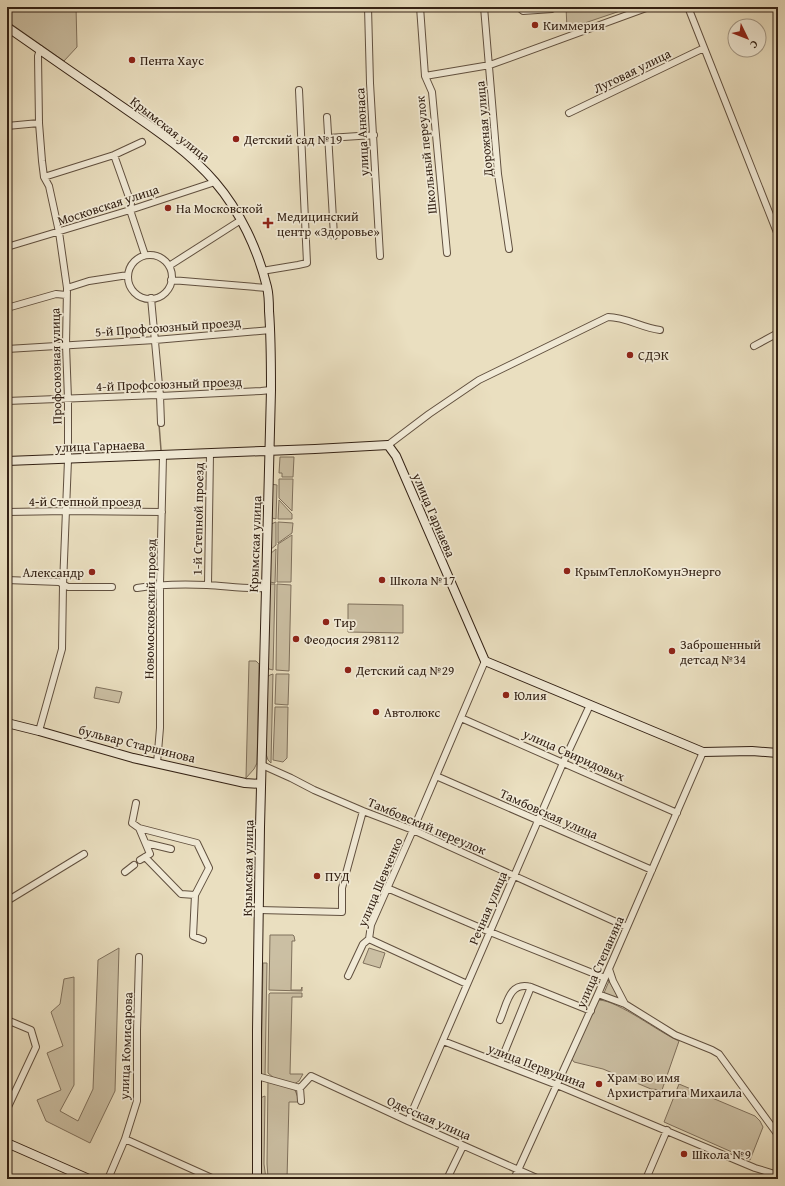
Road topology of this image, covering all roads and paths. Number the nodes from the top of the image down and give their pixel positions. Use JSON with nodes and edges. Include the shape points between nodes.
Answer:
{"nodes":[{"id":1,"x":368,"y":7,"type":"edge"},
{"id":2,"x":395,"y":7,"type":"edge"},
{"id":3,"x":406,"y":7,"type":"edge"},
{"id":4,"x":411,"y":7,"type":"edge"},
{"id":5,"x":420,"y":7,"type":"edge"},
{"id":6,"x":484,"y":7,"type":"edge"},
{"id":7,"x":518,"y":7,"type":"edge"},
{"id":8,"x":554,"y":7,"type":"edge"},
{"id":9,"x":649,"y":7,"type":"edge"},
{"id":10,"x":688,"y":7,"type":"edge"},
{"id":11,"x":7,"y":27,"type":"edge"},
{"id":12,"x":704,"y":48,"type":"junction"},
{"id":13,"x":40,"y":49,"type":"junction"},
{"id":14,"x":490,"y":65,"type":"junction"},
{"id":15,"x":425,"y":76,"type":"junction"},
{"id":16,"x":299,"y":90,"type":"dead end"},
{"id":17,"x":569,"y":113,"type":"dead end"},
{"id":18,"x":326,"y":117,"type":"dead end"},
{"id":19,"x":39,"y":123,"type":"junction"},
{"id":20,"x":7,"y":126,"type":"edge"},
{"id":21,"x":374,"y":135,"type":"junction"},
{"id":22,"x":328,"y":138,"type":"junction"},
{"id":23,"x":142,"y":142,"type":"dead end"},
{"id":24,"x":114,"y":155,"type":"junction"},
{"id":25,"x":44,"y":177,"type":"junction"},
{"id":26,"x":215,"y":182,"type":"junction"},
{"id":27,"x":130,"y":210,"type":"junction"},
{"id":28,"x":241,"y":220,"type":"junction"},
{"id":29,"x":59,"y":232,"type":"junction"},
{"id":30,"x":778,"y":234,"type":"edge"},
{"id":31,"x":334,"y":236,"type":"dead end"},
{"id":32,"x":7,"y":247,"type":"edge"},
{"id":33,"x":509,"y":249,"type":"dead end"},
{"id":34,"x":447,"y":253,"type":"dead end"},
{"id":35,"x":145,"y":255,"type":"junction"},
{"id":36,"x":380,"y":256,"type":"dead end"},
{"id":37,"x":169,"y":266,"type":"junction"},
{"id":38,"x":262,"y":271,"type":"junction"},
{"id":39,"x":128,"y":275,"type":"junction"},
{"id":40,"x":171,"y":280,"type":"junction"},
{"id":41,"x":267,"y":288,"type":"junction"},
{"id":42,"x":66,"y":292,"type":"junction"},
{"id":43,"x":151,"y":298,"type":"junction"},
{"id":44,"x":7,"y":308,"type":"edge"},
{"id":45,"x":271,"y":330,"type":"junction"},
{"id":46,"x":660,"y":330,"type":"dead end"},
{"id":47,"x":778,"y":333,"type":"edge"},
{"id":48,"x":155,"y":340,"type":"junction"},
{"id":49,"x":66,"y":345,"type":"junction"},
{"id":50,"x":754,"y":346,"type":"dead end"},
{"id":51,"x":7,"y":349,"type":"edge"},
{"id":52,"x":271,"y":390,"type":"junction"},
{"id":53,"x":160,"y":396,"type":"junction"},
{"id":54,"x":68,"y":399,"type":"junction"},
{"id":55,"x":7,"y":401,"type":"edge"},
{"id":56,"x":161,"y":423,"type":"dead end"},
{"id":57,"x":388,"y":444,"type":"junction"},
{"id":58,"x":270,"y":451,"type":"junction"},
{"id":59,"x":210,"y":454,"type":"junction"},
{"id":60,"x":162,"y":456,"type":"junction"},
{"id":61,"x":68,"y":460,"type":"junction"},
{"id":62,"x":7,"y":462,"type":"edge"},
{"id":63,"x":67,"y":511,"type":"junction"},
{"id":64,"x":7,"y":512,"type":"edge"},
{"id":65,"x":162,"y":512,"type":"junction"},
{"id":66,"x":7,"y":580,"type":"edge"},
{"id":67,"x":160,"y":584,"type":"junction"},
{"id":68,"x":63,"y":585,"type":"junction"},
{"id":69,"x":208,"y":585,"type":"junction"},
{"id":70,"x":112,"y":587,"type":"dead end"},
{"id":71,"x":137,"y":588,"type":"dead end"},
{"id":72,"x":266,"y":588,"type":"junction"},
{"id":73,"x":485,"y":661,"type":"junction"},
{"id":74,"x":590,"y":705,"type":"junction"},
{"id":75,"x":461,"y":718,"type":"junction"},
{"id":76,"x":7,"y":723,"type":"edge"},
{"id":77,"x":39,"y":731,"type":"junction"},
{"id":78,"x":703,"y":752,"type":"junction"},
{"id":79,"x":778,"y":753,"type":"edge"},
{"id":80,"x":157,"y":763,"type":"junction"},
{"id":81,"x":563,"y":763,"type":"junction"},
{"id":82,"x":262,"y":765,"type":"junction"},
{"id":83,"x":436,"y":776,"type":"junction"},
{"id":84,"x":261,"y":784,"type":"junction"},
{"id":85,"x":136,"y":802,"type":"dead end"},
{"id":86,"x":363,"y":812,"type":"junction"},
{"id":87,"x":677,"y":813,"type":"junction"},
{"id":88,"x":538,"y":821,"type":"junction"},
{"id":89,"x":139,"y":828,"type":"junction"},
{"id":90,"x":413,"y":830,"type":"junction"},
{"id":91,"x":146,"y":843,"type":"junction"},
{"id":92,"x":171,"y":849,"type":"dead end"},
{"id":93,"x":84,"y":854,"type":"dead end"},
{"id":94,"x":134,"y":865,"type":"dead end"},
{"id":95,"x":652,"y":870,"type":"junction"},
{"id":96,"x":125,"y":872,"type":"dead end"},
{"id":97,"x":514,"y":875,"type":"junction"},
{"id":98,"x":387,"y":888,"type":"junction"},
{"id":99,"x":195,"y":895,"type":"junction"},
{"id":100,"x":7,"y":901,"type":"edge"},
{"id":101,"x":259,"y":910,"type":"junction"},
{"id":102,"x":627,"y":927,"type":"junction"},
{"id":103,"x":490,"y":932,"type":"junction"},
{"id":104,"x":368,"y":939,"type":"junction"},
{"id":105,"x":203,"y":940,"type":"dead end"},
{"id":106,"x":140,"y":957,"type":"dead end"},
{"id":107,"x":609,"y":969,"type":"junction"},
{"id":108,"x":348,"y":976,"type":"dead end"},
{"id":109,"x":605,"y":978,"type":"junction"},
{"id":110,"x":468,"y":984,"type":"junction"},
{"id":111,"x":531,"y":988,"type":"junction"},
{"id":112,"x":598,"y":994,"type":"junction"},
{"id":113,"x":625,"y":1004,"type":"junction"},
{"id":114,"x":591,"y":1011,"type":"junction"},
{"id":115,"x":7,"y":1020,"type":"edge"},
{"id":116,"x":500,"y":1020,"type":"dead end"},
{"id":117,"x":443,"y":1041,"type":"junction"},
{"id":118,"x":500,"y":1063,"type":"junction"},
{"id":119,"x":257,"y":1076,"type":"junction"},
{"id":120,"x":557,"y":1085,"type":"junction"},
{"id":121,"x":300,"y":1088,"type":"junction"},
{"id":122,"x":301,"y":1101,"type":"dead end"},
{"id":123,"x":7,"y":1108,"type":"edge"},
{"id":124,"x":408,"y":1121,"type":"junction"},
{"id":125,"x":667,"y":1130,"type":"junction"},
{"id":126,"x":778,"y":1135,"type":"edge"},
{"id":127,"x":125,"y":1139,"type":"junction"},
{"id":128,"x":7,"y":1143,"type":"edge"},
{"id":129,"x":463,"y":1146,"type":"junction"},
{"id":130,"x":518,"y":1170,"type":"junction"},
{"id":131,"x":778,"y":1175,"type":"edge"},
{"id":132,"x":89,"y":1179,"type":"edge"},
{"id":133,"x":108,"y":1179,"type":"edge"},
{"id":134,"x":214,"y":1179,"type":"edge"},
{"id":135,"x":257,"y":1179,"type":"edge"},
{"id":136,"x":447,"y":1179,"type":"edge"},
{"id":137,"x":514,"y":1179,"type":"edge"},
{"id":138,"x":540,"y":1179,"type":"edge"},
{"id":139,"x":646,"y":1179,"type":"edge"}],
"edges":[{"from":1,"to":21,"type":"street","name":"улица Анюнаса"},
{"from":2,"to":3,"type":"main road"},
{"from":3,"to":4,"type":"main road"},
{"from":5,"to":15,"type":"street","name":"Школьный переулок"},
{"from":6,"to":14,"type":"street","name":"Дорожная улица"},
{"from":7,"to":8,"type":"street","via":[[523,11]]},
{"from":9,"to":14,"type":"street"},
{"from":10,"to":12,"type":"street"},
{"from":11,"to":13,"type":"main road","name":"Крымская улица"},
{"from":12,"to":17,"type":"street","name":"Луговая улица"},
{"from":12,"to":30,"type":"street"},
{"from":13,"to":19,"type":"street","name":"Профсоюзная улица"},
{"from":13,"to":26,"type":"main road","name":"Крымская улица","via":[[168,140]]},
{"from":14,"to":15,"type":"street"},
{"from":14,"to":33,"type":"street","name":"Дорожная улица","via":[[498,174]]},
{"from":15,"to":34,"type":"street","name":"Школьный переулок","via":[[432,92]]},
{"from":16,"to":38,"type":"street","via":[[307,263]]},
{"from":18,"to":22,"type":"street"},
{"from":19,"to":20,"type":"street"},
{"from":19,"to":25,"type":"street","name":"Профсоюзная улица"},
{"from":21,"to":22,"type":"street"},
{"from":21,"to":36,"type":"street","name":"улица Анюнаса"},
{"from":22,"to":31,"type":"street"},
{"from":23,"to":24,"type":"street"},
{"from":24,"to":25,"type":"street"},
{"from":24,"to":27,"type":"street","via":[[131,203]]},
{"from":25,"to":29,"type":"street","name":"Профсоюзная улица","via":[[49,186]]},
{"from":26,"to":27,"type":"street","name":"Московская улица"},
{"from":26,"to":28,"type":"main road","name":"Крымская улица"},
{"from":27,"to":29,"type":"street","name":"Московская улица"},
{"from":27,"to":35,"type":"street"},
{"from":28,"to":37,"type":"street"},
{"from":28,"to":38,"type":"main road","name":"Крымская улица"},
{"from":29,"to":32,"type":"street","name":"Московская улица"},
{"from":29,"to":42,"type":"street","name":"Профсоюзная улица"},
{"from":35,"to":37,"type":"street","via":[[163,259]]},
{"from":35,"to":39,"type":"street","via":[[136,259],[130,266]]},
{"from":37,"to":40,"type":"street"},
{"from":38,"to":41,"type":"main road","name":"Крымская улица"},
{"from":39,"to":42,"type":"street","via":[[89,281]]},
{"from":39,"to":43,"type":"street","via":[[134,292],[142,297]]},
{"from":40,"to":41,"type":"street"},
{"from":40,"to":43,"type":"street","via":[[164,293]]},
{"from":41,"to":45,"type":"main road","name":"Крымская улица"},
{"from":42,"to":44,"type":"street"},
{"from":42,"to":49,"type":"street","name":"Профсоюзная улица"},
{"from":43,"to":48,"type":"street"},
{"from":45,"to":48,"type":"street","name":"5-й Профсоюзный проезд"},
{"from":45,"to":52,"type":"main road","name":"Крымская улица"},
{"from":46,"to":57,"type":"street","via":[[617,317],[608,317],[478,381]]},
{"from":47,"to":50,"type":"street"},
{"from":48,"to":49,"type":"street","name":"5-й Профсоюзный проезд"},
{"from":48,"to":53,"type":"street"},
{"from":49,"to":51,"type":"street","name":"5-й Профсоюзный проезд"},
{"from":49,"to":54,"type":"street","name":"Профсоюзная улица"},
{"from":52,"to":53,"type":"street","name":"4-й Профсоюзный проезд"},
{"from":52,"to":58,"type":"main road","name":"Крымская улица"},
{"from":53,"to":54,"type":"street","name":"4-й Профсоюзный проезд"},
{"from":53,"to":56,"type":"street"},
{"from":54,"to":55,"type":"street","name":"4-й Профсоюзный проезд"},
{"from":54,"to":61,"type":"street","name":"Профсоюзная улица"},
{"from":57,"to":58,"type":"main road","name":"улица Гарнаева"},
{"from":57,"to":73,"type":"main road","name":"улица Гарнаева","via":[[396,456]]},
{"from":58,"to":59,"type":"main road","name":"улица Гарнаева"},
{"from":58,"to":72,"type":"main road","name":"Крымская улица"},
{"from":59,"to":60,"type":"main road","name":"улица Гарнаева"},
{"from":59,"to":69,"type":"street","name":"1-й Степной проезд"},
{"from":60,"to":61,"type":"main road","name":"улица Гарнаева"},
{"from":60,"to":65,"type":"street","name":"Новомосковский проезд"},
{"from":61,"to":62,"type":"main road","name":"улица Гарнаева"},
{"from":61,"to":63,"type":"street","name":"Профсоюзная улица"},
{"from":63,"to":64,"type":"street","name":"4-й Степной проезд"},
{"from":63,"to":65,"type":"street","name":"4-й Степной проезд"},
{"from":63,"to":68,"type":"street","name":"Профсоюзная улица"},
{"from":65,"to":67,"type":"street","name":"Новомосковский проезд"},
{"from":66,"to":68,"type":"street","via":[[60,582]]},
{"from":67,"to":69,"type":"street"},
{"from":67,"to":71,"type":"street"},
{"from":67,"to":80,"type":"street","name":"Новомосковский проезд","via":[[160,728]]},
{"from":68,"to":70,"type":"street"},
{"from":68,"to":77,"type":"street","name":"Профсоюзная улица","via":[[62,649]]},
{"from":69,"to":72,"type":"street"},
{"from":72,"to":82,"type":"main road","name":"Крымская улица"},
{"from":73,"to":74,"type":"main road"},
{"from":73,"to":75,"type":"street","name":"улица Шевченко"},
{"from":74,"to":78,"type":"main road"},
{"from":74,"to":81,"type":"street","name":"Речная улица"},
{"from":75,"to":81,"type":"street","name":"улица Свиридовых"},
{"from":75,"to":83,"type":"street","name":"улица Шевченко"},
{"from":76,"to":77,"type":"main road","name":"бульвар Старшинова"},
{"from":77,"to":80,"type":"main road","name":"бульвар Старшинова"},
{"from":78,"to":79,"type":"main road"},
{"from":78,"to":87,"type":"street","name":"улица Степаняна"},
{"from":80,"to":84,"type":"main road","name":"бульвар Старшинова","via":[[245,783]]},
{"from":81,"to":87,"type":"street","name":"улица Свиридовых"},
{"from":81,"to":88,"type":"street","name":"Речная улица"},
{"from":82,"to":84,"type":"main road","name":"Крымская улица"},
{"from":82,"to":86,"type":"street","name":"Тамбовский переулок"},
{"from":83,"to":88,"type":"street","name":"Тамбовская улица"},
{"from":83,"to":90,"type":"street","name":"улица Шевченко"},
{"from":84,"to":101,"type":"main road","name":"Крымская улица"},
{"from":85,"to":89,"type":"street","via":[[132,823]]},
{"from":86,"to":90,"type":"street","name":"Тамбовский переулок"},
{"from":86,"to":101,"type":"street","via":[[342,888],[342,912]]},
{"from":87,"to":95,"type":"street","name":"улица Степаняна"},
{"from":88,"to":95,"type":"street","name":"Тамбовская улица"},
{"from":88,"to":97,"type":"street","name":"Речная улица"},
{"from":89,"to":91,"type":"street"},
{"from":89,"to":99,"type":"street","via":[[197,843],[209,868]]},
{"from":90,"to":97,"type":"street","name":"Тамбовский переулок"},
{"from":90,"to":98,"type":"street","name":"улица Шевченко"},
{"from":91,"to":92,"type":"street"},
{"from":91,"to":99,"type":"street","via":[[150,854],[142,859],[181,894]]},
{"from":93,"to":100,"type":"street"},
{"from":94,"to":96,"type":"street"},
{"from":95,"to":102,"type":"street","name":"улица Степаняна"},
{"from":97,"to":102,"type":"street","name":"Тамбовский переулок"},
{"from":97,"to":103,"type":"street","name":"Речная улица"},
{"from":98,"to":103,"type":"street"},
{"from":98,"to":104,"type":"street","name":"улица Шевченко","via":[[371,925]]},
{"from":99,"to":105,"type":"street","via":[[193,936]]},
{"from":101,"to":119,"type":"main road","name":"Крымская улица"},
{"from":102,"to":107,"type":"street","name":"улица Степаняна"},
{"from":103,"to":109,"type":"street"},
{"from":103,"to":110,"type":"street","name":"Речная улица"},
{"from":104,"to":108,"type":"street","name":"улица Шевченко","via":[[363,944]]},
{"from":104,"to":110,"type":"street"},
{"from":106,"to":127,"type":"street","name":"улица Комисарова","via":[[137,1101]]},
{"from":107,"to":109,"type":"street","name":"улица Степаняна"},
{"from":107,"to":113,"type":"street"},
{"from":109,"to":112,"type":"street","name":"улица Степаняна"},
{"from":110,"to":117,"type":"street","name":"Речная улица"},
{"from":111,"to":114,"type":"street"},
{"from":111,"to":116,"type":"street","via":[[519,986],[512,992]]},
{"from":111,"to":118,"type":"street"},
{"from":112,"to":113,"type":"street"},
{"from":112,"to":114,"type":"street","name":"улица Степаняна"},
{"from":113,"to":126,"type":"street","via":[[675,1035],[719,1054]]},
{"from":114,"to":120,"type":"street","name":"улица Степаняна"},
{"from":115,"to":123,"type":"street","via":[[31,1030],[36,1047]]},
{"from":117,"to":118,"type":"street","name":"улица Первушина"},
{"from":117,"to":124,"type":"street","name":"Речная улица"},
{"from":118,"to":120,"type":"street","name":"улица Первушина"},
{"from":119,"to":121,"type":"street"},
{"from":119,"to":135,"type":"main road","name":"Крымская улица"},
{"from":120,"to":125,"type":"street","name":"улица Первушина"},
{"from":120,"to":130,"type":"street","name":"улица Степаняна"},
{"from":121,"to":122,"type":"street"},
{"from":121,"to":124,"type":"street","name":"Одесская улица","via":[[311,1076]]},
{"from":124,"to":129,"type":"street","name":"Одесская улица"},
{"from":125,"to":131,"type":"street","name":"улица Первушина","via":[[755,1168]]},
{"from":125,"to":139,"type":"street"},
{"from":127,"to":133,"type":"street","name":"улица Комисарова"},
{"from":127,"to":134,"type":"street"},
{"from":128,"to":132,"type":"main road"},
{"from":129,"to":130,"type":"street","name":"Одесская улица"},
{"from":129,"to":136,"type":"street"},
{"from":130,"to":137,"type":"street","name":"улица Степаняна"},
{"from":130,"to":138,"type":"street","name":"Одесская улица"}]}
